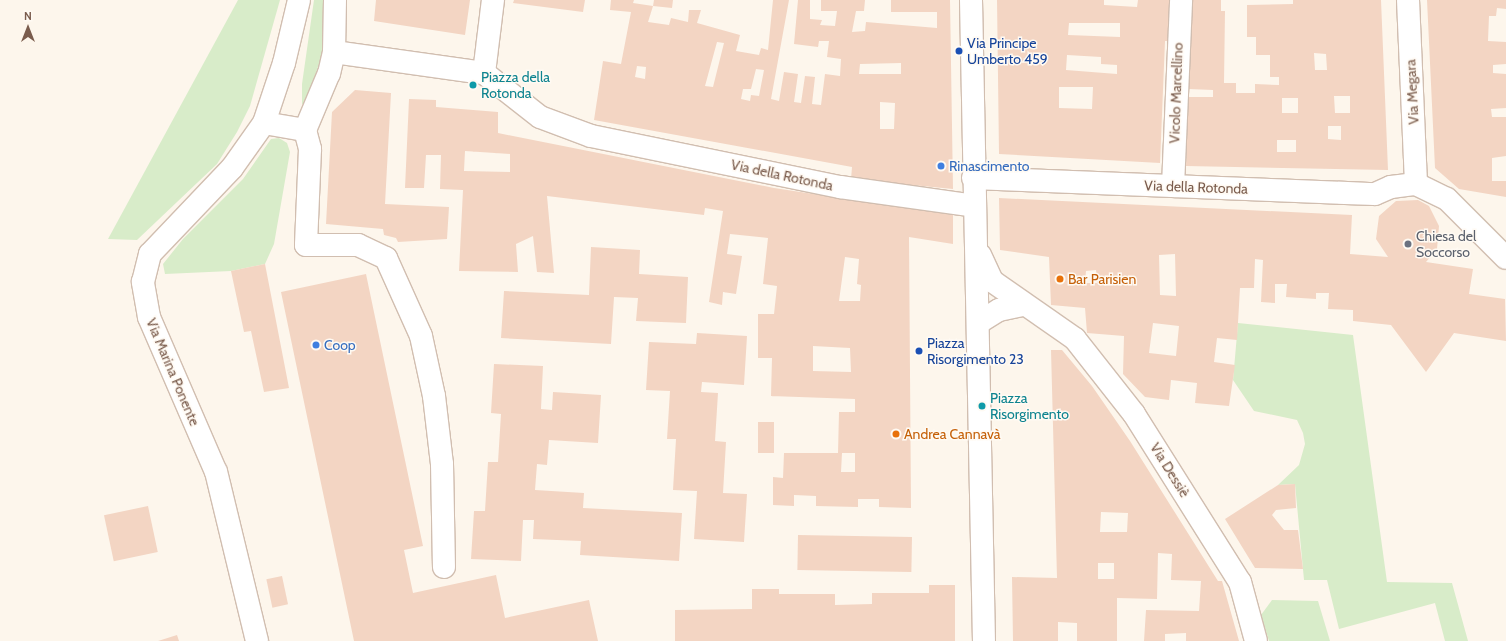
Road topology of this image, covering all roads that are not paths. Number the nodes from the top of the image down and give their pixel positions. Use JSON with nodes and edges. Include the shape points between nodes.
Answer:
{"nodes":[{"id":1,"x":299,"y":0,"type":"edge"},
{"id":2,"x":335,"y":0,"type":"edge"},
{"id":3,"x":493,"y":0,"type":"edge"},
{"id":4,"x":971,"y":0,"type":"edge"},
{"id":5,"x":1181,"y":0,"type":"edge"},
{"id":6,"x":1408,"y":0,"type":"edge"},
{"id":7,"x":334,"y":52,"type":"junction"},
{"id":8,"x":484,"y":73,"type":"junction"},
{"id":9,"x":264,"y":123,"type":"junction"},
{"id":10,"x":305,"y":130,"type":"junction"},
{"id":11,"x":974,"y":178,"type":"junction"},
{"id":12,"x":1416,"y":184,"type":"junction"},
{"id":13,"x":1173,"y":186,"type":"junction"},
{"id":14,"x":975,"y":206,"type":"junction"},
{"id":15,"x":976,"y":246,"type":"junction"},
{"id":16,"x":1506,"y":258,"type":"edge"},
{"id":17,"x":1022,"y":305,"type":"junction"},
{"id":18,"x":978,"y":323,"type":"junction"},
{"id":19,"x":444,"y":567,"type":"dead end"},
{"id":20,"x":256,"y":641,"type":"edge"},
{"id":21,"x":984,"y":641,"type":"edge"},
{"id":22,"x":1256,"y":641,"type":"edge"}],
"edges":[{"from":1,"to":9,"type":"street","name":"Via Marina Ponente","via":[[284,63]]},
{"from":2,"to":7,"type":"street"},
{"from":3,"to":8,"type":"street"},
{"from":4,"to":11,"type":"street"},
{"from":5,"to":13,"type":"street","name":"Vicolo Marcellino"},
{"from":6,"to":12,"type":"street","name":"Via Megara"},
{"from":7,"to":8,"type":"street"},
{"from":7,"to":10,"type":"street","via":[[329,73]]},
{"from":8,"to":14,"type":"street","name":"Via della Rotonda","via":[[540,117],[591,136],[840,187]]},
{"from":9,"to":10,"type":"street"},
{"from":9,"to":20,"type":"street","name":"Via Marina Ponente","via":[[232,168],[150,254],[143,282],[149,317],[216,472]]},
{"from":10,"to":19,"type":"street","via":[[310,149],[306,245],[358,245],[386,258],[421,336],[434,396],[442,464]]},
{"from":11,"to":13,"type":"street","name":"Via della Rotonda"},
{"from":11,"to":14,"type":"street"},
{"from":12,"to":13,"type":"street","name":"Via della Rotonda","via":[[1391,187],[1375,194]]},
{"from":12,"to":16,"type":"street","via":[[1447,199]]},
{"from":14,"to":15,"type":"street"},
{"from":15,"to":17,"type":"street","name":"Via Dessiè","via":[[992,281]]},
{"from":15,"to":18,"type":"street"},
{"from":17,"to":18,"type":"street","via":[[999,310]]},
{"from":17,"to":22,"type":"street","name":"Via Dessiè","via":[[1051,320],[1075,339],[1144,430],[1240,582]]},
{"from":18,"to":21,"type":"street"}]}
